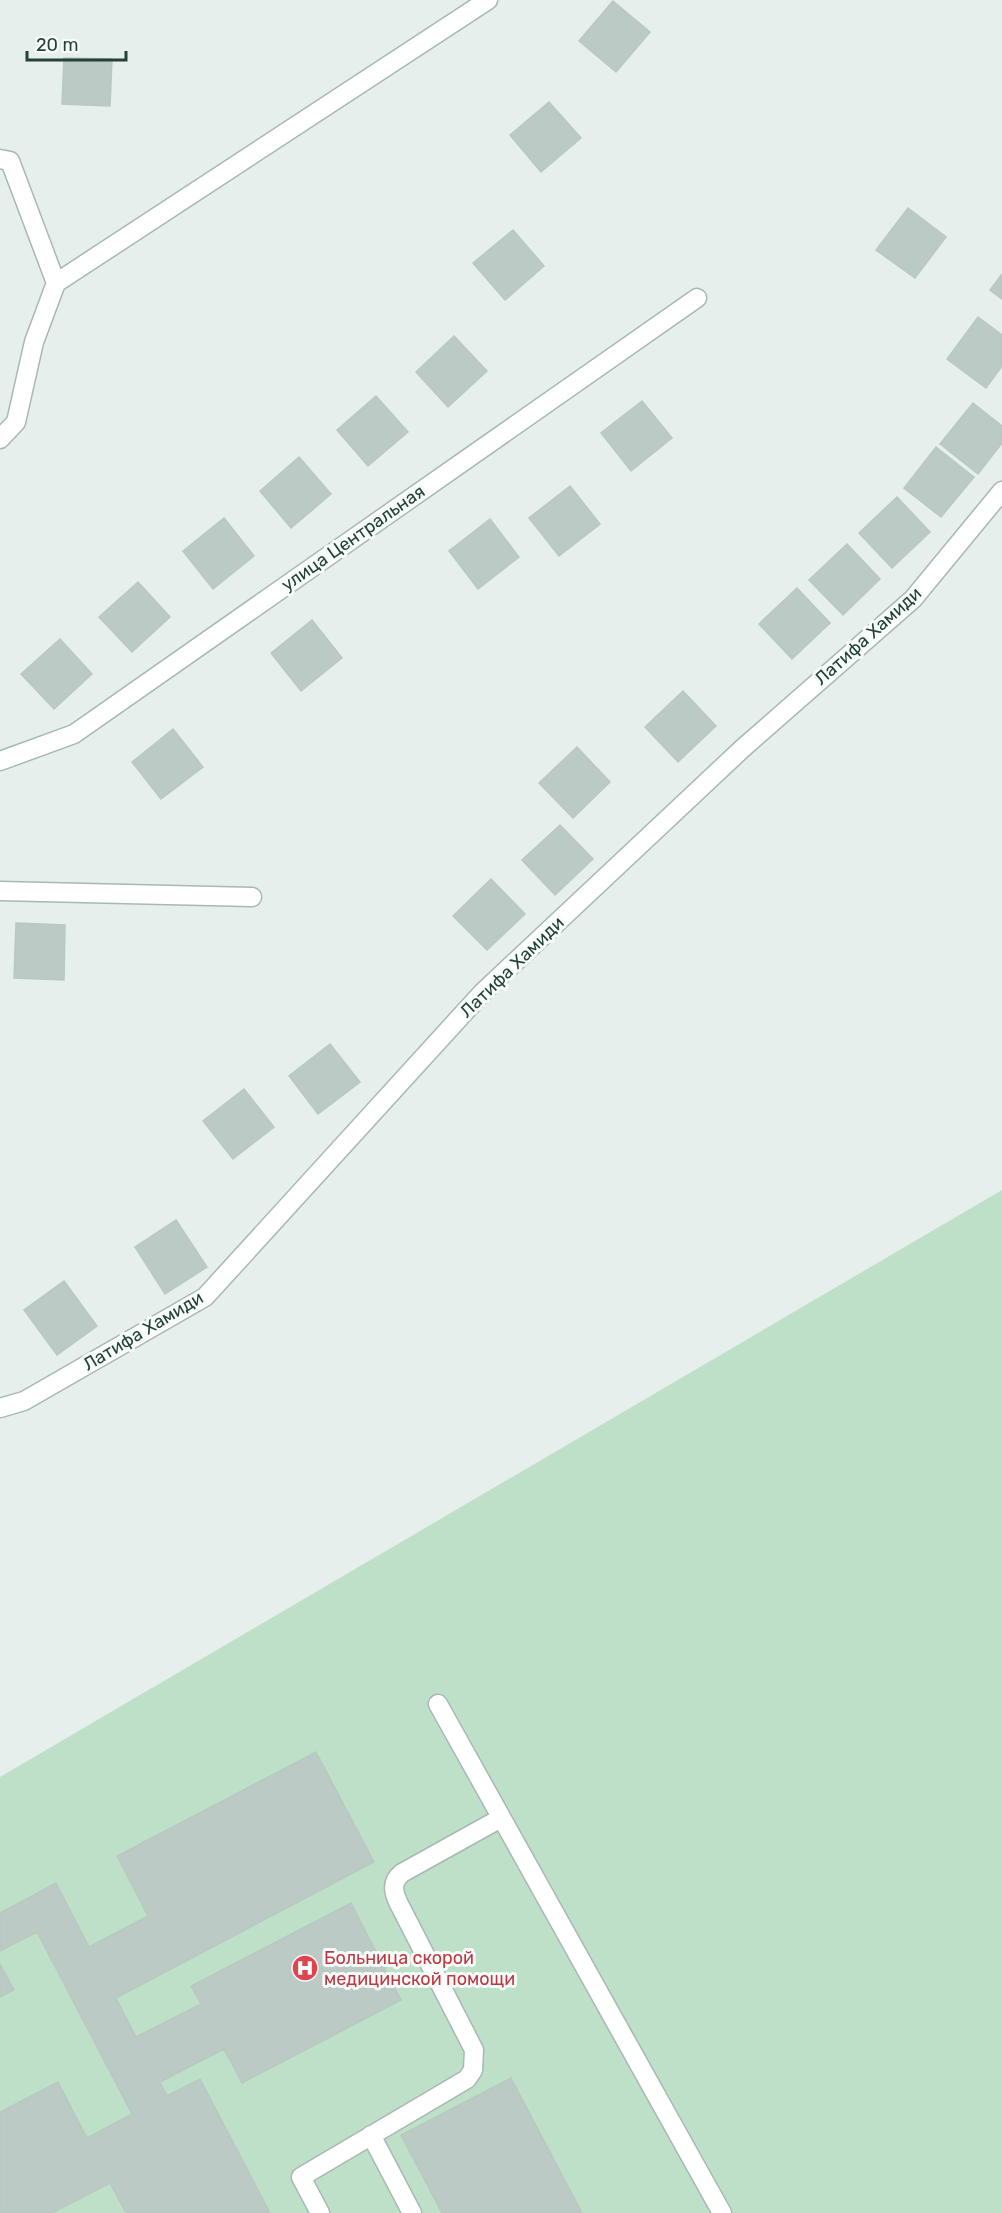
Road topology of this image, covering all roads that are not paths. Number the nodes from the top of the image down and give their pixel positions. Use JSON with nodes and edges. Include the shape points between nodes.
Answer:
{"nodes":[{"id":1,"x":488,"y":0,"type":"edge"},
{"id":2,"x":0,"y":159,"type":"edge"},
{"id":3,"x":56,"y":283,"type":"junction"},
{"id":4,"x":698,"y":298,"type":"dead end"},
{"id":5,"x":0,"y":439,"type":"edge"},
{"id":6,"x":1002,"y":491,"type":"edge"},
{"id":7,"x":0,"y":761,"type":"edge"},
{"id":8,"x":0,"y":891,"type":"edge"},
{"id":9,"x":252,"y":897,"type":"dead end"},
{"id":10,"x":0,"y":1408,"type":"edge"},
{"id":11,"x":438,"y":1704,"type":"dead end"},
{"id":12,"x":501,"y":1818,"type":"junction"},
{"id":13,"x":371,"y":2135,"type":"junction"},
{"id":14,"x":320,"y":2213,"type":"edge"},
{"id":15,"x":412,"y":2213,"type":"edge"},
{"id":16,"x":722,"y":2213,"type":"edge"}],
"edges":[{"from":1,"to":3,"type":"street"},
{"from":2,"to":3,"type":"street","via":[[10,161]]},
{"from":3,"to":5,"type":"street","via":[[34,342],[16,422]]},
{"from":4,"to":7,"type":"street","name":"улица Центральная","via":[[74,734]]},
{"from":6,"to":10,"type":"street","name":"Латифа Хамиди","via":[[913,599],[743,748],[482,993],[205,1297],[24,1401]]},
{"from":8,"to":9,"type":"street"},
{"from":11,"to":12,"type":"street"},
{"from":12,"to":13,"type":"street","via":[[396,1878],[395,1894],[471,2043],[475,2061],[467,2079]]},
{"from":12,"to":16,"type":"street"},
{"from":13,"to":14,"type":"street","via":[[301,2177]]},
{"from":13,"to":15,"type":"street"}]}
